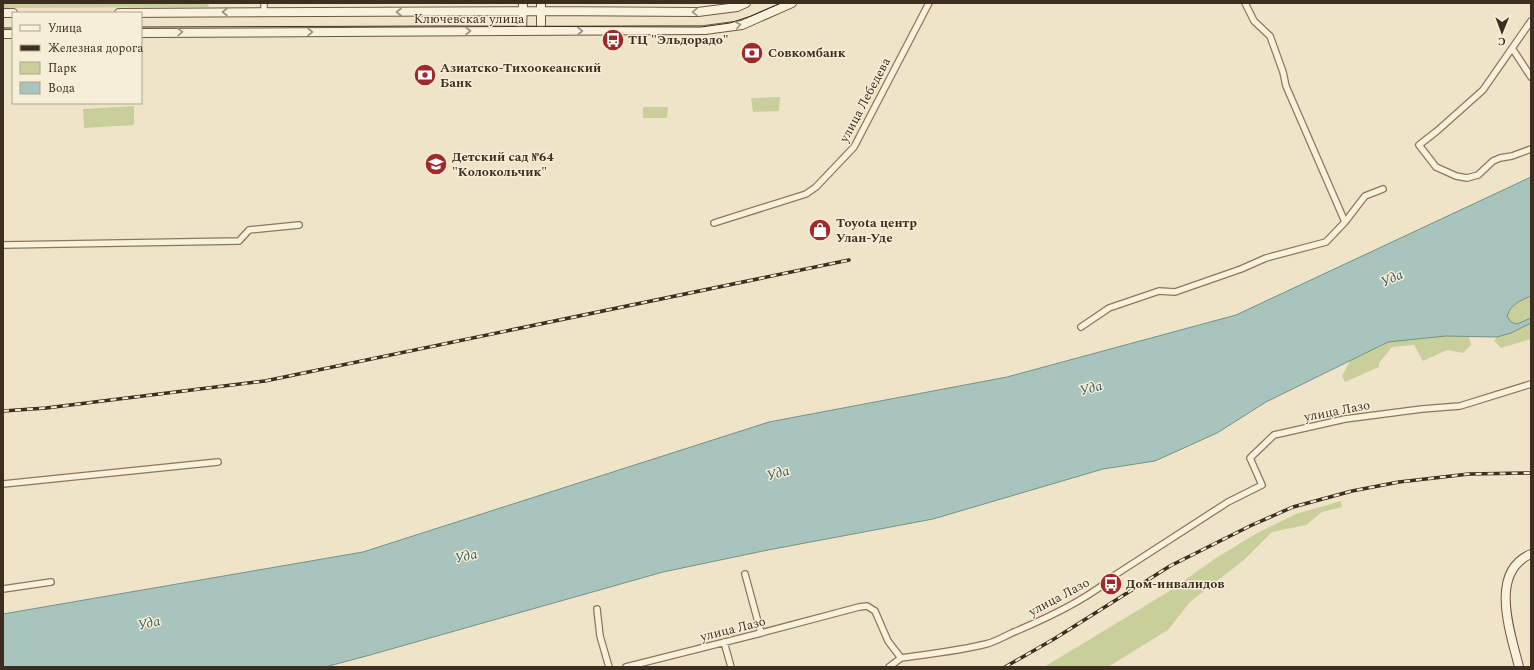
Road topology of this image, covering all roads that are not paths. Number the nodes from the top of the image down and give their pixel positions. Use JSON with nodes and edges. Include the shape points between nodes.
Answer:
{"nodes":[{"id":1,"x":264,"y":3,"type":"edge"},
{"id":2,"x":746,"y":3,"type":"edge"},
{"id":3,"x":792,"y":3,"type":"edge"},
{"id":4,"x":929,"y":3,"type":"edge"},
{"id":5,"x":1245,"y":3,"type":"edge"},
{"id":6,"x":522,"y":7,"type":"edge"},
{"id":7,"x":541,"y":7,"type":"edge"},
{"id":8,"x":264,"y":12,"type":"junction"},
{"id":9,"x":142,"y":13,"type":"edge"},
{"id":10,"x":1531,"y":21,"type":"edge"},
{"id":11,"x":522,"y":31,"type":"junction"},
{"id":12,"x":541,"y":31,"type":"junction"},
{"id":13,"x":142,"y":33,"type":"edge"},
{"id":14,"x":1512,"y":48,"type":"junction"},
{"id":15,"x":1531,"y":77,"type":"edge"},
{"id":16,"x":1531,"y":149,"type":"edge"},
{"id":17,"x":1383,"y":189,"type":"dead end"},
{"id":18,"x":1345,"y":222,"type":"junction"},
{"id":19,"x":714,"y":223,"type":"dead end"},
{"id":20,"x":299,"y":225,"type":"dead end"},
{"id":21,"x":3,"y":245,"type":"edge"},
{"id":22,"x":1081,"y":327,"type":"dead end"},
{"id":23,"x":1531,"y":384,"type":"edge"},
{"id":24,"x":218,"y":462,"type":"dead end"},
{"id":25,"x":3,"y":484,"type":"edge"},
{"id":26,"x":1531,"y":554,"type":"edge"},
{"id":27,"x":745,"y":574,"type":"dead end"},
{"id":28,"x":51,"y":582,"type":"dead end"},
{"id":29,"x":3,"y":589,"type":"edge"},
{"id":30,"x":596,"y":609,"type":"dead end"},
{"id":31,"x":761,"y":633,"type":"junction"},
{"id":32,"x":724,"y":642,"type":"junction"},
{"id":33,"x":901,"y":658,"type":"junction"},
{"id":34,"x":609,"y":667,"type":"edge"},
{"id":35,"x":626,"y":667,"type":"edge"},
{"id":36,"x":731,"y":667,"type":"edge"},
{"id":37,"x":889,"y":667,"type":"edge"},
{"id":38,"x":1519,"y":667,"type":"edge"}],
"edges":[{"from":1,"to":8,"type":"street"},
{"from":2,"to":7,"type":"main road","name":"Ключевская улица","one_way":true,"via":[[737,7],[698,12]]},
{"from":12,"to":3,"type":"main road","name":"Ключевская улица","one_way":true,"via":[[705,30],[742,25]]},
{"from":4,"to":19,"type":"street","name":"улица Лебедева","via":[[854,148],[816,187],[806,194]]},
{"from":5,"to":18,"type":"street","via":[[1254,20],[1270,36],[1286,86]]},
{"from":6,"to":7,"type":"main road","name":"Ключевская улица"},
{"from":6,"to":8,"type":"main road","name":"Ключевская улица","one_way":true},
{"from":6,"to":11,"type":"main road"},
{"from":7,"to":12,"type":"main road"},
{"from":8,"to":9,"type":"main road","name":"Ключевская улица","one_way":true},
{"from":10,"to":14,"type":"street"},
{"from":11,"to":12,"type":"main road","name":"Ключевская улица"},
{"from":13,"to":11,"type":"main road","name":"Ключевская улица","one_way":true},
{"from":14,"to":15,"type":"street"},
{"from":14,"to":16,"type":"street","via":[[1483,90],[1419,145],[1436,167],[1467,178],[1478,175],[1493,161]]},
{"from":17,"to":18,"type":"street","via":[[1365,196]]},
{"from":18,"to":22,"type":"street","via":[[1326,242],[1266,258],[1175,292],[1159,291],[1123,303],[1109,308]]},
{"from":20,"to":21,"type":"street","via":[[249,230],[239,241]]},
{"from":23,"to":33,"type":"street","name":"улица Лазо","via":[[1460,406],[1345,419],[1274,435],[1250,458],[1262,484],[1228,502],[1114,575],[1092,592],[1034,624],[987,644]]},
{"from":24,"to":25,"type":"street"},
{"from":26,"to":38,"type":"main road","via":[[1521,558],[1512,568],[1505,603]]},
{"from":27,"to":31,"type":"street"},
{"from":28,"to":29,"type":"street"},
{"from":30,"to":34,"type":"street","via":[[600,636]]},
{"from":31,"to":32,"type":"street","name":"улица Лазо"},
{"from":31,"to":33,"type":"street","name":"улица Лазо","via":[[867,606],[875,611],[888,641]]},
{"from":32,"to":35,"type":"street","name":"улица Лазо"},
{"from":32,"to":36,"type":"street"},
{"from":33,"to":37,"type":"street"}]}
